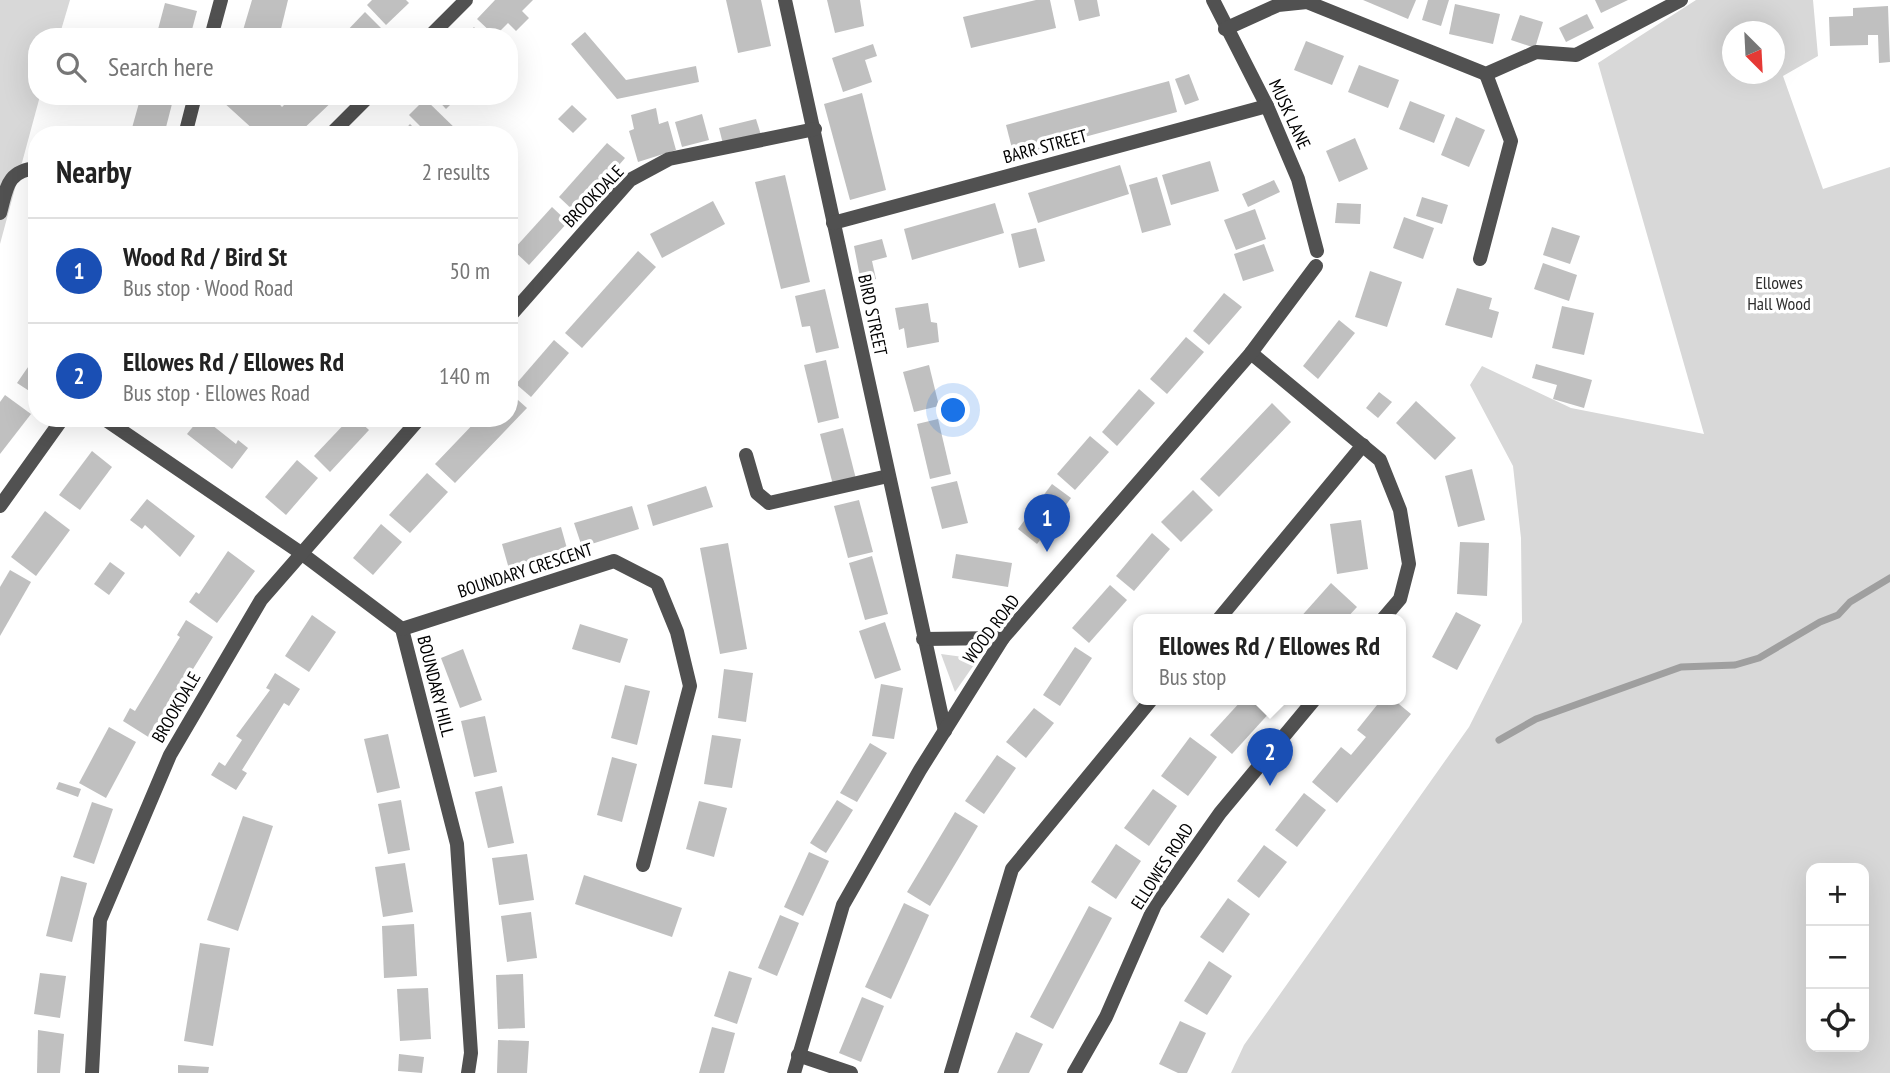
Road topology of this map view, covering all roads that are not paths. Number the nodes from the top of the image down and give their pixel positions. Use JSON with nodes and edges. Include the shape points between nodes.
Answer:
{"nodes":[{"id":1,"x":222,"y":0,"type":"edge"},
{"id":2,"x":466,"y":0,"type":"edge"},
{"id":3,"x":785,"y":0,"type":"edge"},
{"id":4,"x":1213,"y":0,"type":"edge"},
{"id":5,"x":1681,"y":0,"type":"edge"},
{"id":6,"x":214,"y":28,"type":"edge"},
{"id":7,"x":438,"y":28,"type":"edge"},
{"id":8,"x":1225,"y":29,"type":"junction"},
{"id":9,"x":1486,"y":74,"type":"junction"},
{"id":10,"x":193,"y":105,"type":"edge"},
{"id":11,"x":360,"y":105,"type":"edge"},
{"id":12,"x":1267,"y":106,"type":"junction"},
{"id":13,"x":187,"y":126,"type":"edge"},
{"id":14,"x":339,"y":126,"type":"edge"},
{"id":15,"x":815,"y":129,"type":"junction"},
{"id":16,"x":28,"y":169,"type":"edge"},
{"id":17,"x":0,"y":214,"type":"edge"},
{"id":18,"x":833,"y":223,"type":"junction"},
{"id":19,"x":1317,"y":258,"type":"joint"},
{"id":20,"x":1480,"y":259,"type":"dead end"},
{"id":21,"x":518,"y":307,"type":"edge"},
{"id":22,"x":1251,"y":353,"type":"junction"},
{"id":23,"x":57,"y":427,"type":"edge"},
{"id":24,"x":116,"y":427,"type":"edge"},
{"id":25,"x":412,"y":427,"type":"edge"},
{"id":26,"x":1363,"y":445,"type":"junction"},
{"id":27,"x":746,"y":454,"type":"dead end"},
{"id":28,"x":888,"y":476,"type":"junction"},
{"id":29,"x":0,"y":506,"type":"edge"},
{"id":30,"x":301,"y":554,"type":"junction"},
{"id":31,"x":1223,"y":614,"type":"edge"},
{"id":32,"x":1387,"y":614,"type":"edge"},
{"id":33,"x":402,"y":629,"type":"junction"},
{"id":34,"x":1003,"y":638,"type":"junction"},
{"id":35,"x":923,"y":639,"type":"junction"},
{"id":36,"x":1147,"y":705,"type":"edge"},
{"id":37,"x":1310,"y":705,"type":"edge"},
{"id":38,"x":945,"y":731,"type":"junction"},
{"id":39,"x":643,"y":865,"type":"dead end"},
{"id":40,"x":798,"y":1055,"type":"junction"},
{"id":41,"x":92,"y":1073,"type":"edge"},
{"id":42,"x":468,"y":1073,"type":"edge"},
{"id":43,"x":794,"y":1073,"type":"edge"},
{"id":44,"x":851,"y":1073,"type":"edge"},
{"id":45,"x":951,"y":1073,"type":"edge"},
{"id":46,"x":1074,"y":1073,"type":"edge"}],
"edges":[{"from":1,"to":6,"type":"street"},
{"from":2,"to":7,"type":"street"},
{"from":3,"to":15,"type":"street","name":"BIRD STREET"},
{"from":4,"to":8,"type":"street","name":"MUSK LANE"},
{"from":5,"to":9,"type":"street","via":[[1576,55],[1536,52]]},
{"from":8,"to":9,"type":"street","via":[[1278,5],[1307,2]]},
{"from":8,"to":12,"type":"street","name":"MUSK LANE"},
{"from":9,"to":20,"type":"street","via":[[1511,141]]},
{"from":10,"to":13,"type":"street"},
{"from":11,"to":14,"type":"street"},
{"from":12,"to":18,"type":"street","name":"BARR STREET"},
{"from":12,"to":19,"type":"street","name":"MUSK LANE","via":[[1298,178]]},
{"from":15,"to":18,"type":"street","name":"BIRD STREET"},
{"from":15,"to":21,"type":"street","name":"BROOKDALE","via":[[669,159],[630,180]]},
{"from":16,"to":17,"type":"street","via":[[11,178]]},
{"from":18,"to":28,"type":"street","name":"BIRD STREET"},
{"from":19,"to":22,"type":"street","name":"WOOD ROAD"},
{"from":22,"to":26,"type":"street"},
{"from":22,"to":34,"type":"street","name":"WOOD ROAD"},
{"from":23,"to":29,"type":"street"},
{"from":24,"to":30,"type":"street","name":"BOUNDARY HILL"},
{"from":25,"to":30,"type":"street","name":"BROOKDALE"},
{"from":26,"to":31,"type":"street"},
{"from":26,"to":32,"type":"street","via":[[1380,460],[1401,510],[1409,564],[1400,598]]},
{"from":27,"to":28,"type":"street","via":[[757,493],[769,503]]},
{"from":28,"to":35,"type":"street","name":"BIRD STREET"},
{"from":30,"to":33,"type":"street","name":"BOUNDARY HILL"},
{"from":30,"to":41,"type":"street","name":"BROOKDALE","via":[[261,600],[170,755],[100,920]]},
{"from":33,"to":39,"type":"street","name":"BOUNDARY CRESCENT","via":[[614,562],[657,583],[677,632],[690,686]]},
{"from":33,"to":42,"type":"street","name":"BOUNDARY HILL","via":[[457,844],[471,1053]]},
{"from":34,"to":35,"type":"street"},
{"from":34,"to":38,"type":"street","name":"WOOD ROAD"},
{"from":35,"to":38,"type":"street","name":"BIRD STREET"},
{"from":36,"to":45,"type":"street","via":[[1012,869]]},
{"from":37,"to":46,"type":"street","name":"ELLOWES ROAD","via":[[1220,813],[1156,905],[1106,1017]]},
{"from":38,"to":40,"type":"street","name":"WOOD ROAD","via":[[843,905]]},
{"from":40,"to":43,"type":"street","name":"WOOD ROAD"},
{"from":40,"to":44,"type":"street"}]}
